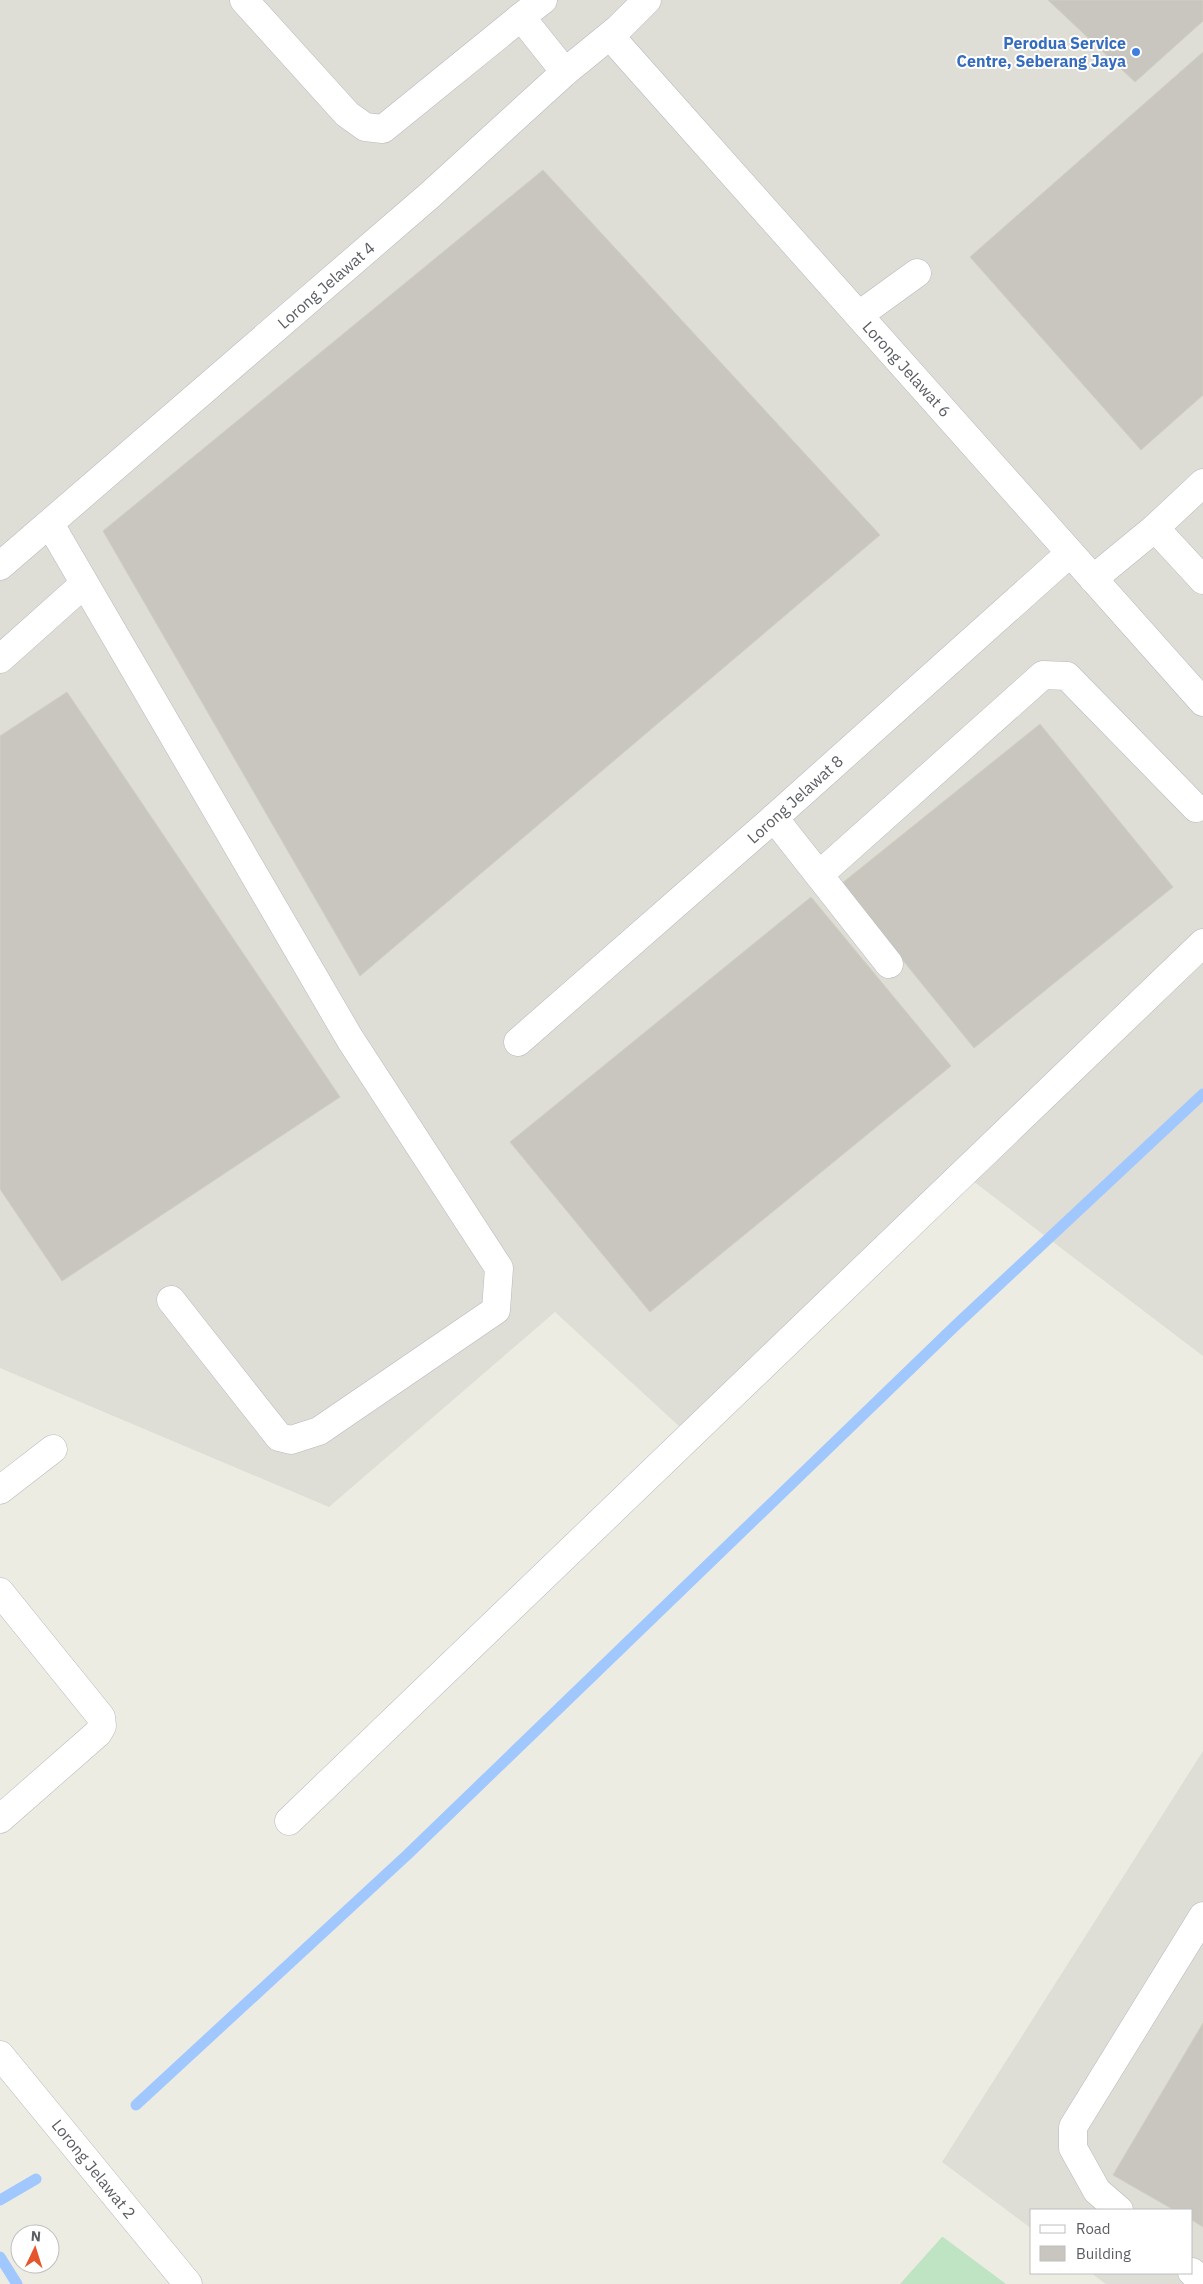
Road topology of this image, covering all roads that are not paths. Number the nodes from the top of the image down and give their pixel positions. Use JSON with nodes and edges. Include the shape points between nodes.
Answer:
{"nodes":[{"id":1,"x":244,"y":0,"type":"edge"},
{"id":2,"x":543,"y":0,"type":"edge"},
{"id":3,"x":648,"y":0,"type":"edge"},
{"id":4,"x":522,"y":17,"type":"junction"},
{"id":5,"x":610,"y":36,"type":"junction"},
{"id":6,"x":565,"y":72,"type":"junction"},
{"id":7,"x":917,"y":273,"type":"dead end"},
{"id":8,"x":858,"y":315,"type":"junction"},
{"id":9,"x":1203,"y":483,"type":"edge"},
{"id":10,"x":50,"y":524,"type":"junction"},
{"id":11,"x":1155,"y":528,"type":"junction"},
{"id":12,"x":1070,"y":553,"type":"junction"},
{"id":13,"x":0,"y":566,"type":"edge"},
{"id":14,"x":1093,"y":579,"type":"junction"},
{"id":15,"x":1203,"y":580,"type":"edge"},
{"id":16,"x":84,"y":584,"type":"junction"},
{"id":17,"x":0,"y":659,"type":"edge"},
{"id":18,"x":1203,"y":702,"type":"edge"},
{"id":19,"x":1196,"y":808,"type":"dead end"},
{"id":20,"x":774,"y":818,"type":"junction"},
{"id":21,"x":819,"y":875,"type":"junction"},
{"id":22,"x":1203,"y":943,"type":"edge"},
{"id":23,"x":888,"y":964,"type":"dead end"},
{"id":24,"x":518,"y":1042,"type":"dead end"},
{"id":25,"x":171,"y":1300,"type":"dead end"},
{"id":26,"x":53,"y":1449,"type":"dead end"},
{"id":27,"x":0,"y":1490,"type":"edge"},
{"id":28,"x":0,"y":1592,"type":"edge"},
{"id":29,"x":0,"y":1819,"type":"edge"},
{"id":30,"x":289,"y":1821,"type":"dead end"},
{"id":31,"x":1203,"y":1916,"type":"edge"},
{"id":32,"x":0,"y":2055,"type":"edge"},
{"id":33,"x":1118,"y":2209,"type":"edge"},
{"id":34,"x":1193,"y":2273,"type":"edge"},
{"id":35,"x":1203,"y":2282,"type":"edge"},
{"id":36,"x":188,"y":2284,"type":"edge"}],
"edges":[{"from":1,"to":4,"type":"street","via":[[347,114],[365,127],[383,128]]},
{"from":2,"to":4,"type":"street"},
{"from":3,"to":5,"type":"street","name":"Lorong Jelawat 4"},
{"from":4,"to":6,"type":"street"},
{"from":5,"to":6,"type":"street","name":"Lorong Jelawat 4"},
{"from":5,"to":8,"type":"street","name":"Lorong Jelawat 6"},
{"from":6,"to":10,"type":"street","name":"Lorong Jelawat 4","via":[[423,201]]},
{"from":7,"to":8,"type":"street"},
{"from":8,"to":12,"type":"street","name":"Lorong Jelawat 6"},
{"from":9,"to":11,"type":"street"},
{"from":10,"to":13,"type":"street","name":"Lorong Jelawat 4"},
{"from":10,"to":16,"type":"street"},
{"from":11,"to":14,"type":"street"},
{"from":11,"to":15,"type":"street"},
{"from":12,"to":14,"type":"street","name":"Lorong Jelawat 6"},
{"from":12,"to":20,"type":"street","name":"Lorong Jelawat 8"},
{"from":14,"to":18,"type":"street","name":"Lorong Jelawat 6"},
{"from":16,"to":17,"type":"street"},
{"from":16,"to":25,"type":"street","via":[[350,1039],[499,1268],[496,1310],[319,1431],[292,1440],[279,1437]]},
{"from":19,"to":21,"type":"street","via":[[1067,676],[1043,675]]},
{"from":20,"to":21,"type":"street"},
{"from":20,"to":24,"type":"street","name":"Lorong Jelawat 8"},
{"from":21,"to":23,"type":"street"},
{"from":22,"to":30,"type":"street"},
{"from":26,"to":27,"type":"street"},
{"from":28,"to":29,"type":"street","via":[[101,1718],[102,1726]]},
{"from":31,"to":33,"type":"street","via":[[1073,2127],[1073,2148],[1096,2191]]},
{"from":32,"to":36,"type":"street","name":"Lorong Jelawat 2"},
{"from":34,"to":35,"type":"street"}]}
